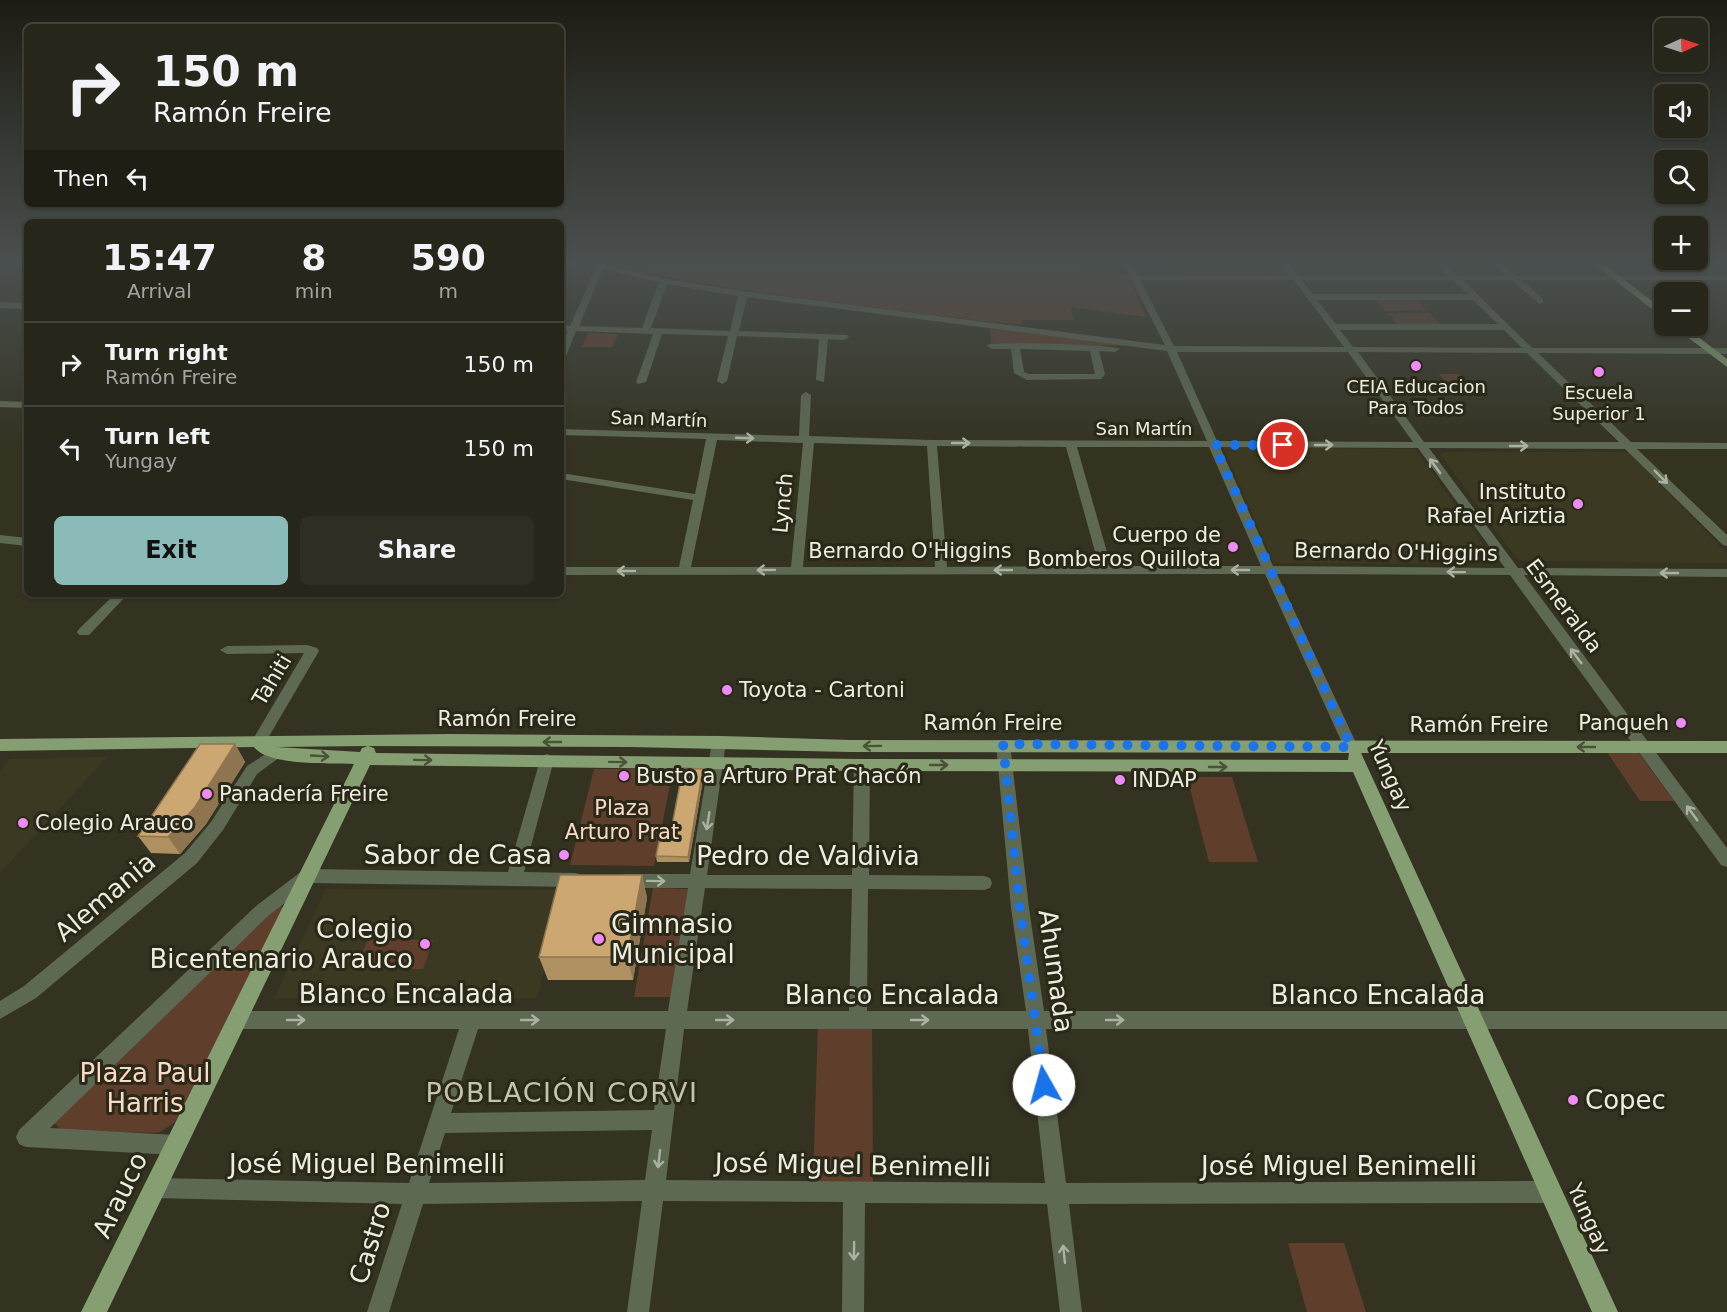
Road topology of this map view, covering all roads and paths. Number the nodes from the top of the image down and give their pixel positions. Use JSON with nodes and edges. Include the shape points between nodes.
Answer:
{"nodes":[{"id":1,"x":577,"y":322,"type":"edge"},
{"id":2,"x":648,"y":322,"type":"edge"},
{"id":3,"x":737,"y":322,"type":"edge"},
{"id":4,"x":963,"y":322,"type":"edge"},
{"id":5,"x":1158,"y":322,"type":"edge"},
{"id":6,"x":1329,"y":322,"type":"edge"},
{"id":7,"x":1501,"y":322,"type":"edge"},
{"id":8,"x":1333,"y":327,"type":"junction"},
{"id":9,"x":1506,"y":327,"type":"junction"},
{"id":10,"x":564,"y":328,"type":"edge"},
{"id":11,"x":574,"y":328,"type":"junction"},
{"id":12,"x":645,"y":331,"type":"junction"},
{"id":13,"x":658,"y":332,"type":"junction"},
{"id":14,"x":734,"y":334,"type":"junction"},
{"id":15,"x":1691,"y":336,"type":"edge"},
{"id":16,"x":824,"y":337,"type":"junction"},
{"id":17,"x":844,"y":338,"type":"dead end"},
{"id":18,"x":992,"y":346,"type":"dead end"},
{"id":19,"x":1015,"y":347,"type":"junction"},
{"id":20,"x":1094,"y":348,"type":"junction"},
{"id":21,"x":1171,"y":349,"type":"junction"},
{"id":22,"x":564,"y":350,"type":"edge"},
{"id":23,"x":1351,"y":350,"type":"junction"},
{"id":24,"x":1532,"y":351,"type":"junction"},
{"id":25,"x":1710,"y":351,"type":"junction"},
{"id":26,"x":1727,"y":351,"type":"edge"},
{"id":27,"x":1727,"y":364,"type":"edge"},
{"id":28,"x":821,"y":380,"type":"dead end"},
{"id":29,"x":722,"y":381,"type":"dead end"},
{"id":30,"x":641,"y":382,"type":"dead end"},
{"id":31,"x":807,"y":395,"type":"dead end"},
{"id":32,"x":0,"y":404,"type":"edge"},
{"id":33,"x":24,"y":405,"type":"edge"},
{"id":34,"x":564,"y":432,"type":"edge"},
{"id":35,"x":712,"y":437,"type":"junction"},
{"id":36,"x":806,"y":440,"type":"junction"},
{"id":37,"x":932,"y":443,"type":"junction"},
{"id":38,"x":1071,"y":444,"type":"junction"},
{"id":39,"x":1214,"y":445,"type":"junction"},
{"id":40,"x":1629,"y":445,"type":"junction"},
{"id":41,"x":1421,"y":446,"type":"junction"},
{"id":42,"x":1727,"y":446,"type":"edge"},
{"id":43,"x":564,"y":476,"type":"edge"},
{"id":44,"x":699,"y":498,"type":"junction"},
{"id":45,"x":0,"y":539,"type":"edge"},
{"id":46,"x":24,"y":542,"type":"edge"},
{"id":47,"x":1727,"y":542,"type":"edge"},
{"id":48,"x":797,"y":570,"type":"junction"},
{"id":49,"x":941,"y":570,"type":"junction"},
{"id":50,"x":1269,"y":570,"type":"junction"},
{"id":51,"x":564,"y":571,"type":"edge"},
{"id":52,"x":684,"y":571,"type":"junction"},
{"id":53,"x":1106,"y":571,"type":"junction"},
{"id":54,"x":1514,"y":573,"type":"junction"},
{"id":55,"x":1727,"y":573,"type":"edge"},
{"id":56,"x":119,"y":597,"type":"edge"},
{"id":57,"x":84,"y":632,"type":"dead end"},
{"id":58,"x":227,"y":650,"type":"dead end"},
{"id":59,"x":0,"y":737,"type":"edge"},
{"id":60,"x":307,"y":740,"type":"junction"},
{"id":61,"x":259,"y":741,"type":"junction"},
{"id":62,"x":373,"y":741,"type":"junction"},
{"id":63,"x":719,"y":742,"type":"junction"},
{"id":64,"x":52,"y":744,"type":"junction"},
{"id":65,"x":1003,"y":744,"type":"junction"},
{"id":66,"x":0,"y":745,"type":"edge"},
{"id":67,"x":1644,"y":747,"type":"junction"},
{"id":68,"x":1727,"y":747,"type":"edge"},
{"id":69,"x":275,"y":753,"type":"junction"},
{"id":70,"x":1355,"y":757,"type":"junction"},
{"id":71,"x":365,"y":759,"type":"junction"},
{"id":72,"x":547,"y":760,"type":"junction"},
{"id":73,"x":717,"y":763,"type":"junction"},
{"id":74,"x":862,"y":765,"type":"junction"},
{"id":75,"x":1004,"y":765,"type":"junction"},
{"id":76,"x":1727,"y":860,"type":"edge"},
{"id":77,"x":308,"y":876,"type":"junction"},
{"id":78,"x":514,"y":879,"type":"junction"},
{"id":79,"x":592,"y":880,"type":"edge"},
{"id":80,"x":613,"y":880,"type":"edge"},
{"id":81,"x":860,"y":880,"type":"junction"},
{"id":82,"x":698,"y":882,"type":"junction"},
{"id":83,"x":984,"y":883,"type":"dead end"},
{"id":84,"x":0,"y":1011,"type":"edge"},
{"id":85,"x":237,"y":1020,"type":"junction"},
{"id":86,"x":471,"y":1020,"type":"junction"},
{"id":87,"x":676,"y":1020,"type":"junction"},
{"id":88,"x":858,"y":1020,"type":"junction"},
{"id":89,"x":1036,"y":1020,"type":"junction"},
{"id":90,"x":1474,"y":1020,"type":"junction"},
{"id":91,"x":1727,"y":1020,"type":"edge"},
{"id":92,"x":664,"y":1120,"type":"junction"},
{"id":93,"x":437,"y":1124,"type":"junction"},
{"id":94,"x":176,"y":1145,"type":"junction"},
{"id":95,"x":155,"y":1188,"type":"junction"},
{"id":96,"x":656,"y":1190,"type":"junction"},
{"id":97,"x":1551,"y":1192,"type":"junction"},
{"id":98,"x":854,"y":1193,"type":"junction"},
{"id":99,"x":414,"y":1194,"type":"junction"},
{"id":100,"x":1057,"y":1194,"type":"junction"},
{"id":101,"x":94,"y":1312,"type":"edge"},
{"id":102,"x":378,"y":1312,"type":"edge"},
{"id":103,"x":638,"y":1312,"type":"edge"},
{"id":104,"x":853,"y":1312,"type":"edge"},
{"id":105,"x":1071,"y":1312,"type":"edge"},
{"id":106,"x":1605,"y":1312,"type":"edge"}],
"edges":[{"from":1,"to":11,"type":"street"},
{"from":2,"to":12,"type":"street"},
{"from":3,"to":14,"type":"street"},
{"from":4,"to":21,"type":"street"},
{"from":5,"to":21,"type":"street","name":"Yungay"},
{"from":6,"to":8,"type":"street","name":"Esmeralda"},
{"from":7,"to":9,"type":"street"},
{"from":8,"to":9,"type":"street"},
{"from":8,"to":23,"type":"street","name":"Esmeralda"},
{"from":9,"to":24,"type":"street"},
{"from":10,"to":11,"type":"street"},
{"from":11,"to":12,"type":"street"},
{"from":11,"to":22,"type":"street"},
{"from":12,"to":13,"type":"street"},
{"from":13,"to":14,"type":"street"},
{"from":13,"to":30,"type":"street"},
{"from":14,"to":16,"type":"street"},
{"from":14,"to":29,"type":"street"},
{"from":15,"to":25,"type":"main road"},
{"from":16,"to":17,"type":"street"},
{"from":16,"to":28,"type":"street"},
{"from":18,"to":19,"type":"street"},
{"from":19,"to":20,"type":"street"},
{"from":19,"to":20,"type":"street","via":[[1022,376],[1098,377]]},
{"from":20,"to":21,"type":"street"},
{"from":21,"to":23,"type":"street"},
{"from":21,"to":39,"type":"street","name":"Yungay"},
{"from":23,"to":24,"type":"street"},
{"from":23,"to":41,"type":"street","name":"Esmeralda"},
{"from":24,"to":25,"type":"street"},
{"from":24,"to":40,"type":"street"},
{"from":25,"to":26,"type":"street"},
{"from":25,"to":27,"type":"main road"},
{"from":31,"to":36,"type":"street","name":"Lynch"},
{"from":32,"to":33,"type":"street"},
{"from":34,"to":35,"type":"street","name":"San Martín"},
{"from":35,"to":36,"type":"street","name":"San Martín","one_way":true},
{"from":35,"to":44,"type":"street"},
{"from":36,"to":37,"type":"street","name":"San Martín"},
{"from":36,"to":48,"type":"street","name":"Lynch"},
{"from":37,"to":38,"type":"street","name":"San Martín","one_way":true},
{"from":37,"to":49,"type":"street"},
{"from":38,"to":39,"type":"street","name":"San Martín"},
{"from":38,"to":53,"type":"street"},
{"from":39,"to":41,"type":"street","name":"San Martín","one_way":true},
{"from":39,"to":50,"type":"street","name":"Yungay"},
{"from":41,"to":40,"type":"street","name":"San Martín","one_way":true},
{"from":40,"to":42,"type":"street","name":"San Martín"},
{"from":40,"to":47,"type":"street","one_way":true},
{"from":54,"to":41,"type":"street","name":"Esmeralda","one_way":true},
{"from":43,"to":44,"type":"street"},
{"from":44,"to":52,"type":"street"},
{"from":45,"to":46,"type":"street"},
{"from":48,"to":49,"type":"street","name":"Bernardo O'Higgins"},
{"from":48,"to":52,"type":"street","name":"Bernardo O'Higgins","one_way":true},
{"from":53,"to":49,"type":"street","name":"Bernardo O'Higgins","one_way":true},
{"from":50,"to":53,"type":"street","name":"Bernardo O'Higgins","one_way":true},
{"from":54,"to":50,"type":"street","name":"Bernardo O'Higgins","one_way":true},
{"from":50,"to":70,"type":"street","name":"Yungay"},
{"from":52,"to":51,"type":"street","name":"Bernardo O'Higgins","one_way":true},
{"from":55,"to":54,"type":"street","name":"Bernardo O'Higgins","one_way":true},
{"from":67,"to":54,"type":"street","name":"Esmeralda","one_way":true},
{"from":56,"to":57,"type":"street"},
{"from":58,"to":61,"type":"street","name":"Tahiti","via":[[312,651]]},
{"from":59,"to":64,"type":"main road"},
{"from":60,"to":61,"type":"main road","name":"Ramón Freire"},
{"from":60,"to":62,"type":"main road","name":"Ramón Freire"},
{"from":60,"to":69,"type":"main road"},
{"from":61,"to":64,"type":"main road","name":"Ramón Freire"},
{"from":61,"to":69,"type":"main road"},
{"from":63,"to":62,"type":"main road","name":"Ramón Freire","one_way":true},
{"from":62,"to":71,"type":"main road","name":"Arauco"},
{"from":65,"to":63,"type":"main road","name":"Ramón Freire","one_way":true,"via":[[847,746]]},
{"from":63,"to":73,"type":"street"},
{"from":64,"to":66,"type":"main road","name":"Ramón Freire"},
{"from":65,"to":70,"type":"main road","name":"Ramón Freire"},
{"from":65,"to":75,"type":"street","name":"Ahumada"},
{"from":67,"to":68,"type":"main road","name":"Ramón Freire"},
{"from":67,"to":70,"type":"main road","name":"Ramón Freire","one_way":true},
{"from":76,"to":67,"type":"street","name":"Esmeralda","one_way":true},
{"from":69,"to":71,"type":"main road","name":"Ramón Freire","one_way":true},
{"from":69,"to":84,"type":"street","name":"Alemania","via":[[252,770],[217,826],[190,858],[30,992]]},
{"from":75,"to":70,"type":"main road","name":"Ramón Freire","one_way":true},
{"from":70,"to":90,"type":"main road","name":"Yungay"},
{"from":71,"to":72,"type":"main road","name":"Ramón Freire","one_way":true},
{"from":71,"to":77,"type":"main road","name":"Arauco"},
{"from":72,"to":73,"type":"main road","name":"Ramón Freire","one_way":true},
{"from":72,"to":78,"type":"street"},
{"from":73,"to":74,"type":"main road","name":"Ramón Freire"},
{"from":73,"to":82,"type":"street","one_way":true},
{"from":74,"to":75,"type":"main road","name":"Ramón Freire","one_way":true},
{"from":74,"to":81,"type":"street"},
{"from":75,"to":89,"type":"street","name":"Ahumada"},
{"from":77,"to":78,"type":"street"},
{"from":77,"to":85,"type":"main road","name":"Arauco"},
{"from":77,"to":94,"type":"street","name":"Arauco","via":[[262,911],[26,1137]]},
{"from":78,"to":79,"type":"street"},
{"from":80,"to":82,"type":"street","name":"Pedro de Valdivia","one_way":true},
{"from":81,"to":82,"type":"street","name":"Pedro de Valdivia"},
{"from":81,"to":83,"type":"street","name":"Pedro de Valdivia"},
{"from":81,"to":88,"type":"street"},
{"from":82,"to":87,"type":"street"},
{"from":85,"to":86,"type":"street","name":"Blanco Encalada","one_way":true},
{"from":85,"to":94,"type":"main road","name":"Arauco"},
{"from":86,"to":87,"type":"street","name":"Blanco Encalada","one_way":true},
{"from":86,"to":93,"type":"street","name":"Castro"},
{"from":87,"to":88,"type":"street","name":"Blanco Encalada","one_way":true},
{"from":87,"to":92,"type":"street"},
{"from":88,"to":89,"type":"street","name":"Blanco Encalada","one_way":true},
{"from":89,"to":90,"type":"street","name":"Blanco Encalada","one_way":true},
{"from":89,"to":100,"type":"street","name":"Ahumada"},
{"from":90,"to":91,"type":"street","name":"Blanco Encalada"},
{"from":90,"to":97,"type":"main road","name":"Yungay"},
{"from":92,"to":93,"type":"street"},
{"from":92,"to":96,"type":"street","one_way":true},
{"from":93,"to":99,"type":"street","name":"Castro"},
{"from":94,"to":95,"type":"main road","name":"Arauco"},
{"from":95,"to":99,"type":"street","name":"José Miguel Benimelli"},
{"from":95,"to":101,"type":"main road","name":"Arauco"},
{"from":96,"to":98,"type":"street","name":"José Miguel Benimelli"},
{"from":96,"to":99,"type":"street","name":"José Miguel Benimelli"},
{"from":96,"to":103,"type":"street"},
{"from":97,"to":100,"type":"street","name":"José Miguel Benimelli"},
{"from":97,"to":106,"type":"main road","name":"Yungay"},
{"from":98,"to":100,"type":"street","name":"José Miguel Benimelli"},
{"from":98,"to":104,"type":"street","one_way":true},
{"from":99,"to":102,"type":"street","name":"Castro"},
{"from":105,"to":100,"type":"street","name":"Ahumada","one_way":true}]}
